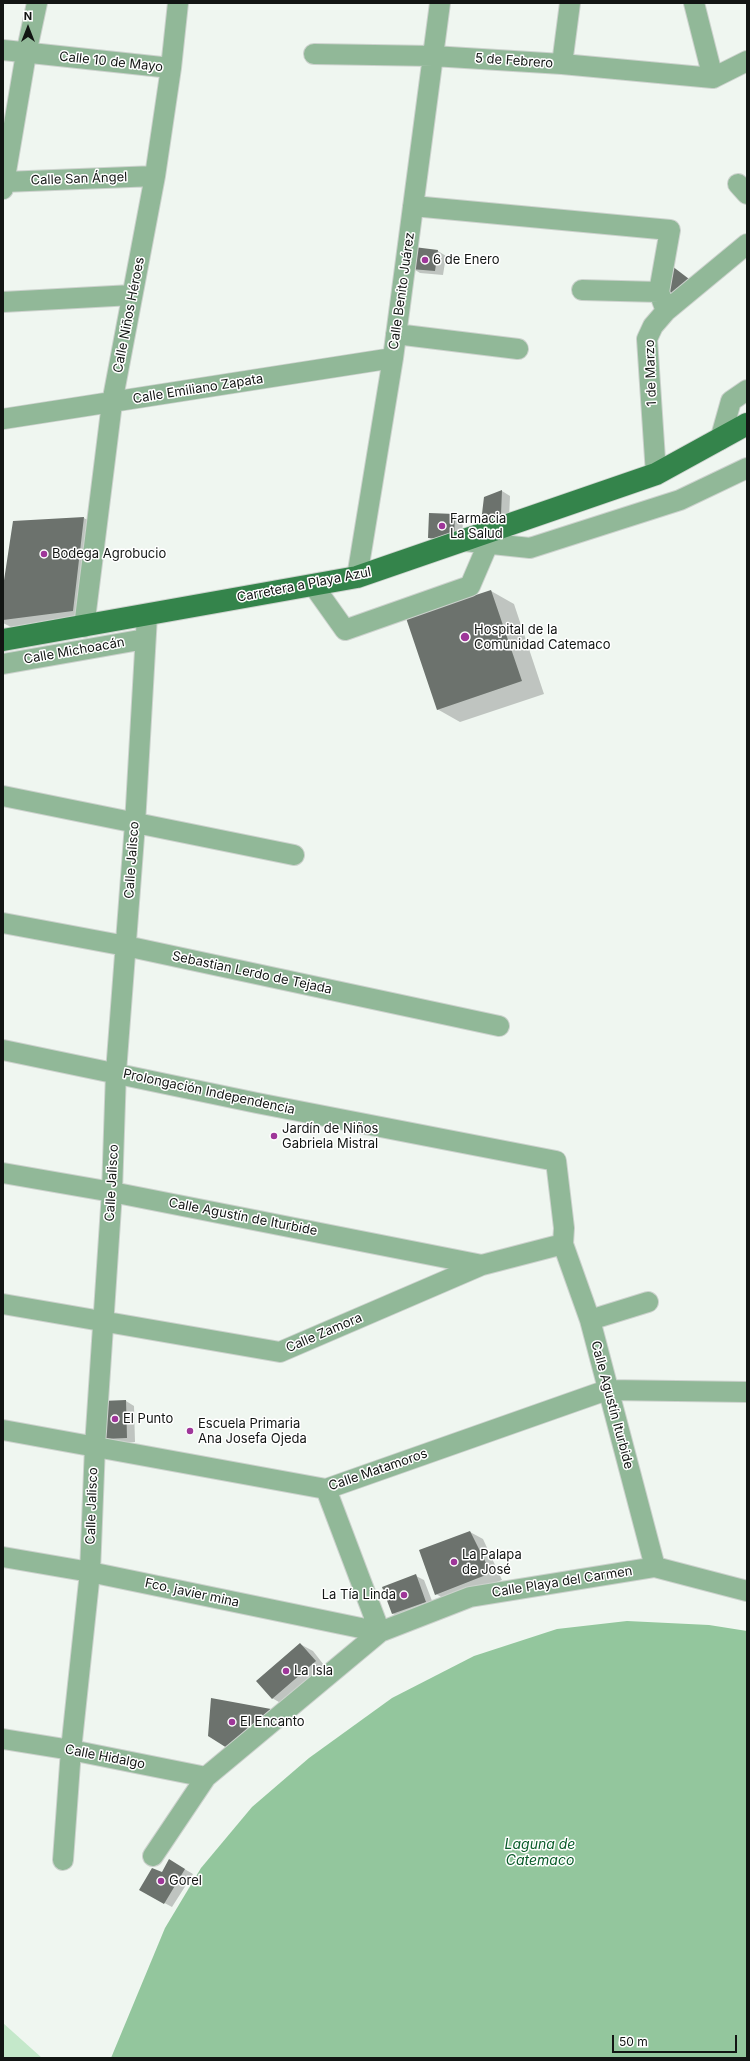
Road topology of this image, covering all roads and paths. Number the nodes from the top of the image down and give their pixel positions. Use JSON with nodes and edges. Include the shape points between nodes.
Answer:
{"nodes":[{"id":1,"x":37,"y":3,"type":"edge"},
{"id":2,"x":178,"y":3,"type":"edge"},
{"id":3,"x":440,"y":3,"type":"edge"},
{"id":4,"x":570,"y":3,"type":"edge"},
{"id":5,"x":694,"y":3,"type":"edge"},
{"id":6,"x":3,"y":50,"type":"edge"},
{"id":7,"x":26,"y":54,"type":"junction"},
{"id":8,"x":314,"y":54,"type":"dead end"},
{"id":9,"x":434,"y":56,"type":"junction"},
{"id":10,"x":747,"y":61,"type":"edge"},
{"id":11,"x":562,"y":64,"type":"junction"},
{"id":12,"x":171,"y":68,"type":"junction"},
{"id":13,"x":713,"y":78,"type":"junction"},
{"id":14,"x":7,"y":145,"type":"edge"},
{"id":15,"x":154,"y":176,"type":"junction"},
{"id":16,"x":4,"y":186,"type":"edge"},
{"id":17,"x":413,"y":206,"type":"junction"},
{"id":18,"x":747,"y":244,"type":"edge"},
{"id":19,"x":582,"y":290,"type":"dead end"},
{"id":20,"x":132,"y":295,"type":"junction"},
{"id":21,"x":3,"y":302,"type":"edge"},
{"id":22,"x":663,"y":302,"type":"junction"},
{"id":23,"x":396,"y":334,"type":"junction"},
{"id":24,"x":518,"y":349,"type":"dead end"},
{"id":25,"x":393,"y":358,"type":"junction"},
{"id":26,"x":747,"y":390,"type":"edge"},
{"id":27,"x":112,"y":403,"type":"junction"},
{"id":28,"x":3,"y":419,"type":"edge"},
{"id":29,"x":747,"y":424,"type":"edge"},
{"id":30,"x":720,"y":440,"type":"junction"},
{"id":31,"x":747,"y":468,"type":"edge"},
{"id":32,"x":656,"y":474,"type":"junction"},
{"id":33,"x":489,"y":538,"type":"junction"},
{"id":34,"x":357,"y":578,"type":"junction"},
{"id":35,"x":313,"y":586,"type":"junction"},
{"id":36,"x":147,"y":616,"type":"junction"},
{"id":37,"x":84,"y":627,"type":"junction"},
{"id":38,"x":145,"y":638,"type":"junction"},
{"id":39,"x":3,"y":640,"type":"edge"},
{"id":40,"x":3,"y":664,"type":"edge"},
{"id":41,"x":3,"y":796,"type":"edge"},
{"id":42,"x":135,"y":824,"type":"junction"},
{"id":43,"x":294,"y":855,"type":"dead end"},
{"id":44,"x":3,"y":923,"type":"edge"},
{"id":45,"x":126,"y":946,"type":"junction"},
{"id":46,"x":499,"y":1026,"type":"dead end"},
{"id":47,"x":3,"y":1050,"type":"edge"},
{"id":48,"x":116,"y":1072,"type":"junction"},
{"id":49,"x":3,"y":1173,"type":"edge"},
{"id":50,"x":112,"y":1192,"type":"junction"},
{"id":51,"x":563,"y":1244,"type":"junction"},
{"id":52,"x":482,"y":1265,"type":"junction"},
{"id":53,"x":648,"y":1302,"type":"dead end"},
{"id":54,"x":3,"y":1304,"type":"edge"},
{"id":55,"x":590,"y":1320,"type":"junction"},
{"id":56,"x":102,"y":1323,"type":"junction"},
{"id":57,"x":607,"y":1390,"type":"junction"},
{"id":58,"x":747,"y":1392,"type":"edge"},
{"id":59,"x":3,"y":1430,"type":"edge"},
{"id":60,"x":95,"y":1446,"type":"junction"},
{"id":61,"x":326,"y":1489,"type":"junction"},
{"id":62,"x":3,"y":1557,"type":"edge"},
{"id":63,"x":655,"y":1567,"type":"junction"},
{"id":64,"x":90,"y":1572,"type":"junction"},
{"id":65,"x":747,"y":1591,"type":"edge"},
{"id":66,"x":380,"y":1632,"type":"junction"},
{"id":67,"x":3,"y":1739,"type":"edge"},
{"id":68,"x":71,"y":1750,"type":"junction"},
{"id":69,"x":206,"y":1778,"type":"junction"},
{"id":70,"x":153,"y":1856,"type":"dead end"},
{"id":71,"x":63,"y":1860,"type":"dead end"}],
"edges":[{"from":1,"to":7,"type":"street"},
{"from":2,"to":12,"type":"street","name":"Calle Niños Héroes"},
{"from":3,"to":9,"type":"street","name":"Calle Benito Juárez"},
{"from":4,"to":11,"type":"street"},
{"from":5,"to":13,"type":"street"},
{"from":6,"to":7,"type":"street","name":"Calle 10 de Mayo"},
{"from":7,"to":12,"type":"street","name":"Calle 10 de Mayo"},
{"from":7,"to":14,"type":"street"},
{"from":8,"to":9,"type":"street","name":"5 de Febrero"},
{"from":9,"to":11,"type":"street","name":"5 de Febrero"},
{"from":9,"to":17,"type":"street","name":"Calle Benito Juárez"},
{"from":10,"to":13,"type":"street"},
{"from":11,"to":13,"type":"street","name":"5 de Febrero"},
{"from":12,"to":15,"type":"street","name":"Calle Niños Héroes"},
{"from":14,"to":16,"type":"street"},
{"from":15,"to":16,"type":"street","name":"Calle San Ángel"},
{"from":15,"to":20,"type":"street","name":"Calle Niños Héroes"},
{"from":17,"to":22,"type":"street","via":[[670,230]]},
{"from":17,"to":23,"type":"street","name":"Calle Benito Juárez"},
{"from":18,"to":22,"type":"street","name":"1 de Marzo"},
{"from":19,"to":22,"type":"street"},
{"from":20,"to":21,"type":"street"},
{"from":20,"to":27,"type":"street","name":"Calle Niños Héroes"},
{"from":22,"to":32,"type":"street","name":"1 de Marzo","via":[[647,339]]},
{"from":23,"to":24,"type":"street"},
{"from":23,"to":25,"type":"street","name":"Calle Benito Juárez"},
{"from":25,"to":27,"type":"street","name":"Calle Emiliano Zapata"},
{"from":25,"to":34,"type":"street","name":"Calle Benito Juárez"},
{"from":26,"to":30,"type":"street","via":[[731,401]]},
{"from":27,"to":28,"type":"street","name":"Calle Emiliano Zapata"},
{"from":27,"to":37,"type":"street","name":"Calle Niños Héroes"},
{"from":29,"to":30,"type":"main road","name":"Carretera a Playa Azul"},
{"from":30,"to":32,"type":"main road","name":"Carretera a Playa Azul"},
{"from":31,"to":33,"type":"street","via":[[680,500],[530,548]]},
{"from":32,"to":33,"type":"main road","name":"Carretera a Playa Azul"},
{"from":33,"to":34,"type":"main road","name":"Carretera a Playa Azul","via":[[464,541]]},
{"from":33,"to":35,"type":"street","via":[[470,586],[345,630]]},
{"from":34,"to":35,"type":"main road","name":"Carretera a Playa Azul"},
{"from":35,"to":36,"type":"main road","name":"Carretera a Playa Azul"},
{"from":36,"to":37,"type":"main road","name":"Carretera a Playa Azul"},
{"from":36,"to":38,"type":"street","name":"Calle Jalisco"},
{"from":37,"to":39,"type":"main road","name":"Carretera a Playa Azul"},
{"from":38,"to":40,"type":"street","name":"Calle Michoacán"},
{"from":38,"to":42,"type":"street","name":"Calle Jalisco"},
{"from":41,"to":42,"type":"street"},
{"from":42,"to":43,"type":"street"},
{"from":42,"to":45,"type":"street","name":"Calle Jalisco"},
{"from":44,"to":45,"type":"street","name":"Sebastian Lerdo de Tejada"},
{"from":45,"to":46,"type":"street","name":"Sebastian Lerdo de Tejada"},
{"from":45,"to":48,"type":"street","name":"Calle Jalisco"},
{"from":47,"to":48,"type":"street","name":"Prolongación Independencia"},
{"from":48,"to":50,"type":"street","name":"Calle Jalisco"},
{"from":48,"to":51,"type":"street","name":"Prolongación Independencia","via":[[257,1103],[556,1161],[564,1228]]},
{"from":49,"to":50,"type":"street","name":"Calle Agustín de Iturbide"},
{"from":50,"to":52,"type":"street","name":"Calle Agustín de Iturbide"},
{"from":50,"to":56,"type":"street","name":"Calle Jalisco"},
{"from":51,"to":52,"type":"street","name":"Calle Zamora"},
{"from":51,"to":55,"type":"street","name":"Calle Agustín Iturbide"},
{"from":52,"to":56,"type":"street","name":"Calle Zamora","via":[[280,1352]]},
{"from":53,"to":55,"type":"street"},
{"from":54,"to":56,"type":"street","name":"Calle Zamora"},
{"from":55,"to":57,"type":"street","name":"Calle Agustín Iturbide"},
{"from":56,"to":60,"type":"street","name":"Calle Jalisco"},
{"from":57,"to":58,"type":"street","name":"Calle Matamoros"},
{"from":57,"to":61,"type":"street","name":"Calle Matamoros"},
{"from":57,"to":63,"type":"street","name":"Calle Agustín Iturbide"},
{"from":59,"to":60,"type":"street","name":"Calle Matamoros"},
{"from":60,"to":61,"type":"street","name":"Calle Matamoros"},
{"from":60,"to":64,"type":"street","name":"Calle Jalisco"},
{"from":61,"to":66,"type":"street"},
{"from":62,"to":64,"type":"street","name":"Fco. javier mina"},
{"from":63,"to":65,"type":"street","name":"Calle Playa del Carmen"},
{"from":63,"to":66,"type":"street","name":"Calle Playa del Carmen","via":[[470,1597]]},
{"from":64,"to":66,"type":"street","name":"Fco. javier mina"},
{"from":64,"to":68,"type":"street","name":"Calle Jalisco"},
{"from":66,"to":69,"type":"street"},
{"from":67,"to":68,"type":"street","name":"Calle Hidalgo"},
{"from":68,"to":69,"type":"street","name":"Calle Hidalgo"},
{"from":68,"to":71,"type":"street","name":"Calle Jalisco"},
{"from":69,"to":70,"type":"street"}]}
